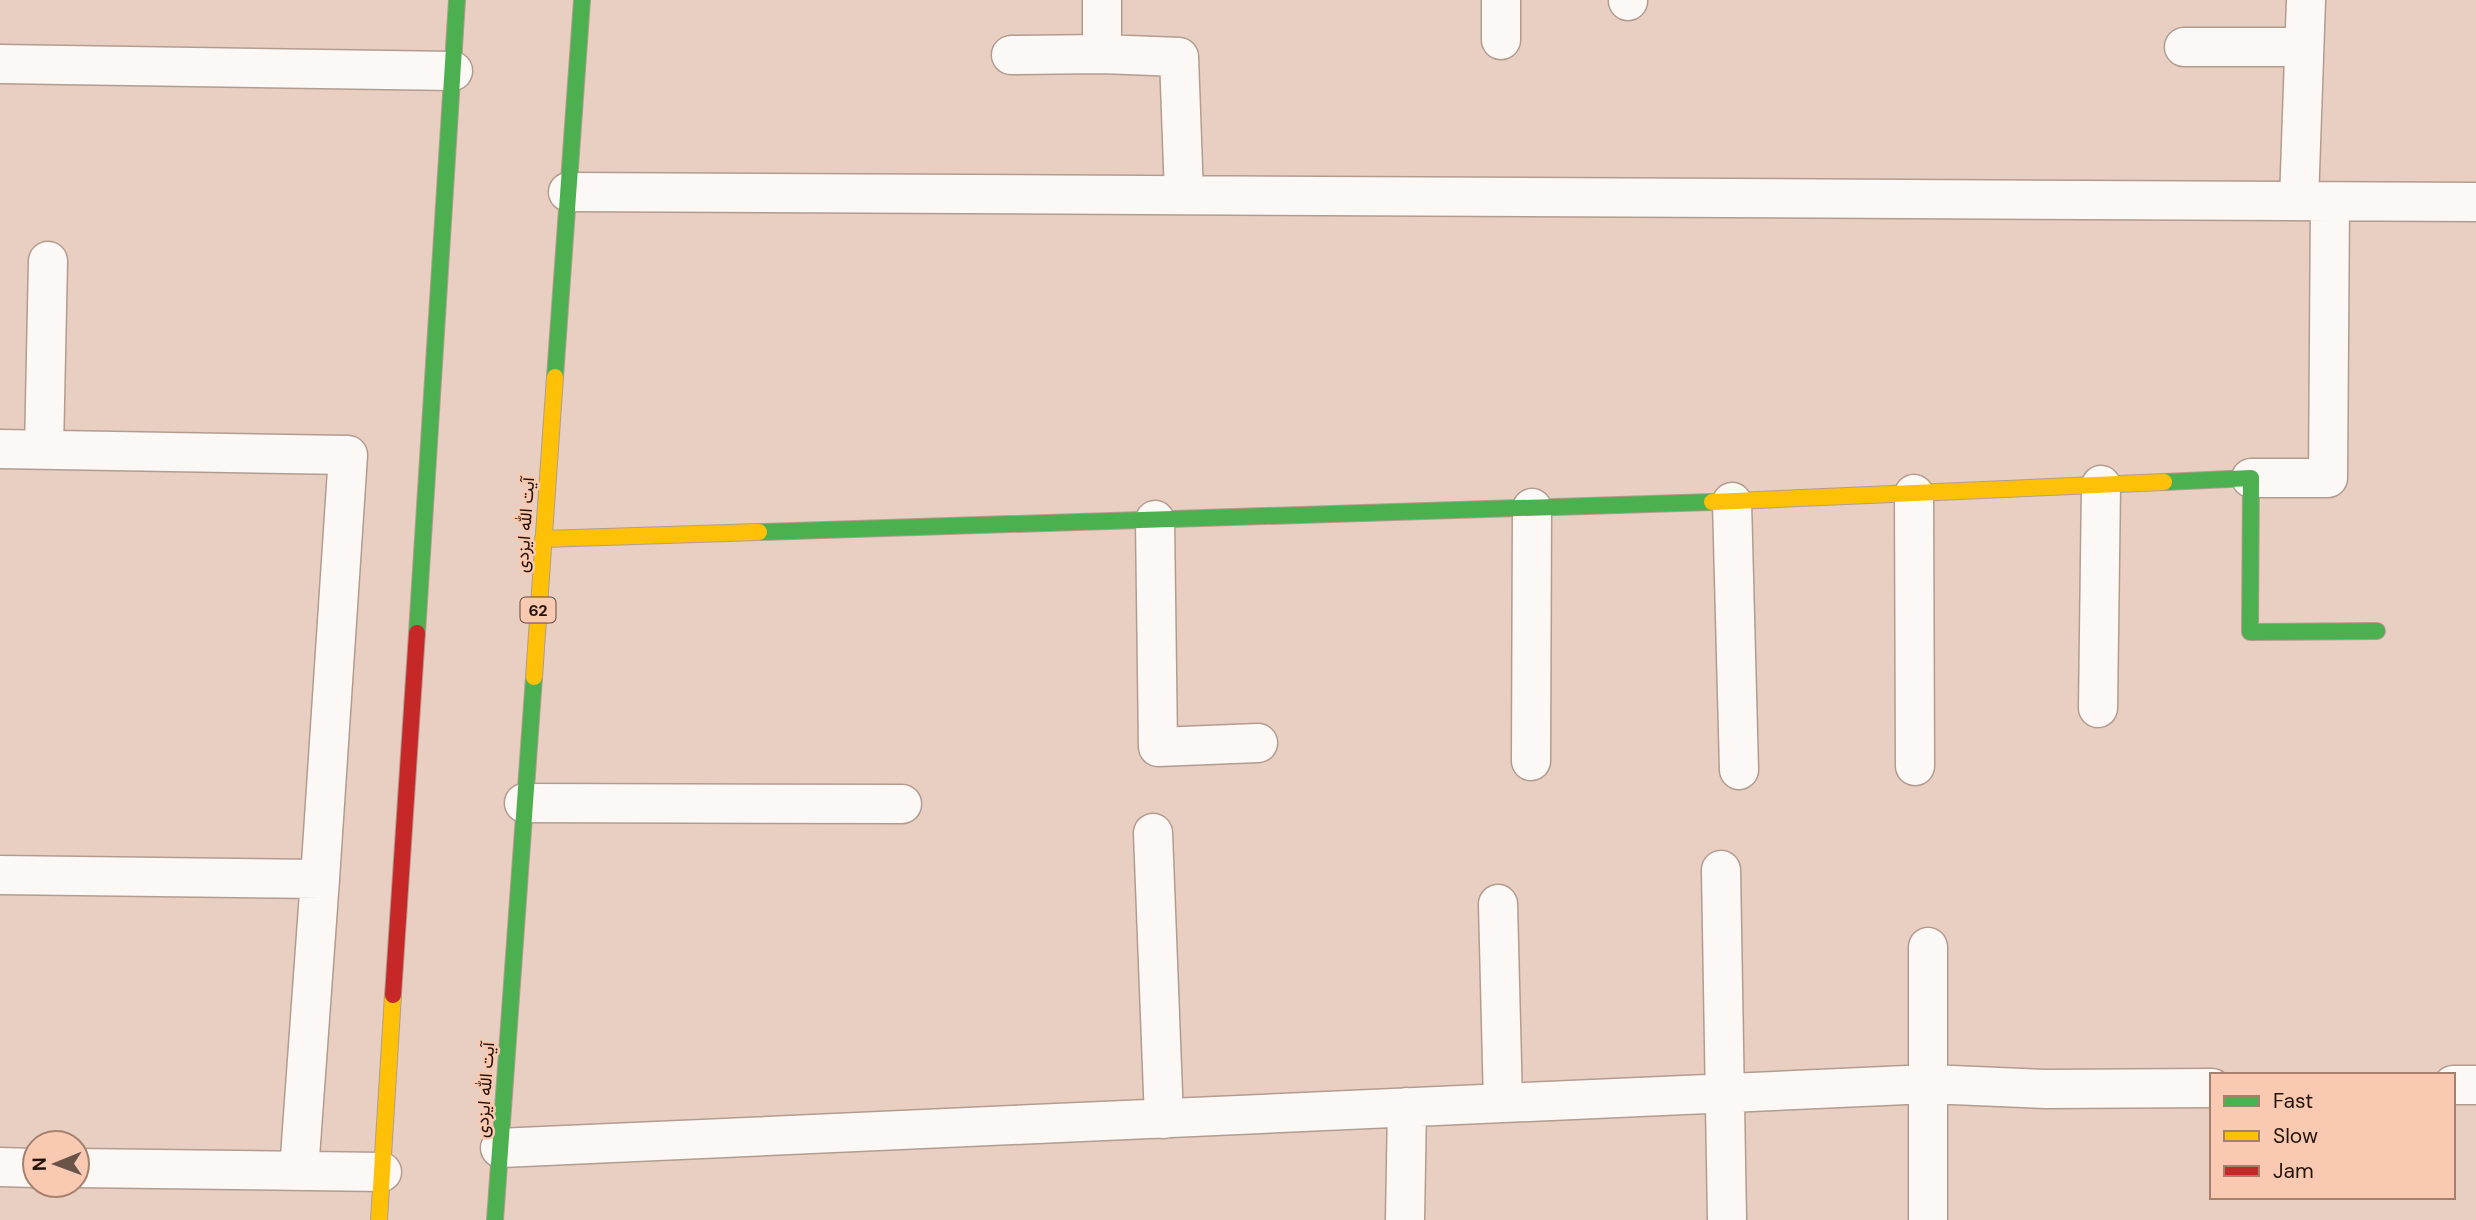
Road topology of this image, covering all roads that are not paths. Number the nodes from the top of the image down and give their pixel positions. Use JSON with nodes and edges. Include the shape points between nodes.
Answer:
{"nodes":[{"id":1,"x":457,"y":0,"type":"edge"},
{"id":2,"x":582,"y":0,"type":"edge"},
{"id":3,"x":1102,"y":0,"type":"edge"},
{"id":4,"x":1501,"y":0,"type":"edge"},
{"id":5,"x":2306,"y":0,"type":"edge"},
{"id":6,"x":1501,"y":40,"type":"dead end"},
{"id":7,"x":2184,"y":47,"type":"dead end"},
{"id":8,"x":2304,"y":47,"type":"junction"},
{"id":9,"x":1102,"y":54,"type":"junction"},
{"id":10,"x":1011,"y":55,"type":"dead end"},
{"id":11,"x":0,"y":64,"type":"edge"},
{"id":12,"x":453,"y":71,"type":"junction"},
{"id":13,"x":568,"y":192,"type":"junction"},
{"id":14,"x":1184,"y":195,"type":"junction"},
{"id":15,"x":2314,"y":202,"type":"junction"},
{"id":16,"x":2476,"y":202,"type":"edge"},
{"id":17,"x":48,"y":261,"type":"dead end"},
{"id":18,"x":0,"y":449,"type":"edge"},
{"id":19,"x":44,"y":449,"type":"junction"},
{"id":20,"x":2250,"y":478,"type":"junction"},
{"id":21,"x":2101,"y":485,"type":"junction"},
{"id":22,"x":1914,"y":494,"type":"junction"},
{"id":23,"x":1732,"y":502,"type":"junction"},
{"id":24,"x":1532,"y":508,"type":"junction"},
{"id":25,"x":1155,"y":520,"type":"junction"},
{"id":26,"x":543,"y":539,"type":"junction"},
{"id":27,"x":2377,"y":631,"type":"dead end"},
{"id":28,"x":2098,"y":708,"type":"dead end"},
{"id":29,"x":1258,"y":743,"type":"dead end"},
{"id":30,"x":1531,"y":761,"type":"dead end"},
{"id":31,"x":1914,"y":766,"type":"dead end"},
{"id":32,"x":1739,"y":770,"type":"dead end"},
{"id":33,"x":524,"y":803,"type":"junction"},
{"id":34,"x":902,"y":804,"type":"dead end"},
{"id":35,"x":1153,"y":833,"type":"dead end"},
{"id":36,"x":1721,"y":870,"type":"dead end"},
{"id":37,"x":0,"y":875,"type":"edge"},
{"id":38,"x":320,"y":879,"type":"junction"},
{"id":39,"x":1499,"y":904,"type":"dead end"},
{"id":40,"x":1928,"y":947,"type":"dead end"},
{"id":41,"x":1929,"y":1084,"type":"junction"},
{"id":42,"x":2455,"y":1085,"type":"edge"},
{"id":43,"x":2476,"y":1085,"type":"edge"},
{"id":44,"x":2210,"y":1088,"type":"edge"},
{"id":45,"x":1725,"y":1093,"type":"junction"},
{"id":46,"x":1503,"y":1103,"type":"junction"},
{"id":47,"x":1407,"y":1107,"type":"junction"},
{"id":48,"x":1164,"y":1119,"type":"junction"},
{"id":49,"x":500,"y":1149,"type":"junction"},
{"id":50,"x":0,"y":1167,"type":"edge"},
{"id":51,"x":21,"y":1168,"type":"edge"},
{"id":52,"x":91,"y":1168,"type":"edge"},
{"id":53,"x":299,"y":1171,"type":"junction"},
{"id":54,"x":382,"y":1172,"type":"junction"},
{"id":55,"x":379,"y":1220,"type":"edge"},
{"id":56,"x":495,"y":1220,"type":"edge"},
{"id":57,"x":1405,"y":1220,"type":"edge"},
{"id":58,"x":1727,"y":1220,"type":"edge"},
{"id":59,"x":1928,"y":1220,"type":"edge"}],
"edges":[{"from":1,"to":12,"type":"main road"},
{"from":2,"to":13,"type":"main road","name":"آیت الله ایزدی","number":"62"},
{"from":3,"to":9,"type":"street"},
{"from":4,"to":6,"type":"street"},
{"from":5,"to":8,"type":"street"},
{"from":7,"to":8,"type":"street"},
{"from":8,"to":15,"type":"street"},
{"from":9,"to":10,"type":"street"},
{"from":9,"to":14,"type":"street","via":[[1179,57]]},
{"from":11,"to":12,"type":"street"},
{"from":12,"to":54,"type":"main road"},
{"from":13,"to":14,"type":"street"},
{"from":13,"to":26,"type":"main road","name":"آیت الله ایزدی","number":"62"},
{"from":14,"to":15,"type":"street"},
{"from":15,"to":16,"type":"street"},
{"from":15,"to":20,"type":"street","via":[[2328,478]]},
{"from":17,"to":19,"type":"street"},
{"from":18,"to":19,"type":"street"},
{"from":19,"to":38,"type":"street","via":[[348,455]]},
{"from":20,"to":21,"type":"main road"},
{"from":20,"to":27,"type":"main road","via":[[2250,632]]},
{"from":21,"to":22,"type":"main road"},
{"from":21,"to":28,"type":"street"},
{"from":22,"to":23,"type":"main road"},
{"from":22,"to":31,"type":"street"},
{"from":23,"to":24,"type":"main road"},
{"from":23,"to":32,"type":"street"},
{"from":24,"to":25,"type":"main road"},
{"from":24,"to":30,"type":"street"},
{"from":25,"to":26,"type":"main road"},
{"from":25,"to":29,"type":"street","via":[[1157,747]]},
{"from":26,"to":33,"type":"main road","name":"آیت الله ایزدی","number":"62"},
{"from":33,"to":34,"type":"street"},
{"from":33,"to":49,"type":"main road","name":"آیت الله ایزدی","number":"62"},
{"from":35,"to":48,"type":"street"},
{"from":36,"to":45,"type":"street"},
{"from":37,"to":38,"type":"street"},
{"from":38,"to":53,"type":"street"},
{"from":39,"to":46,"type":"street"},
{"from":40,"to":41,"type":"street"},
{"from":41,"to":44,"type":"street"},
{"from":41,"to":45,"type":"street"},
{"from":41,"to":59,"type":"street"},
{"from":42,"to":43,"type":"street"},
{"from":45,"to":46,"type":"street"},
{"from":45,"to":58,"type":"street"},
{"from":46,"to":47,"type":"street"},
{"from":47,"to":48,"type":"street"},
{"from":47,"to":57,"type":"street"},
{"from":48,"to":49,"type":"street"},
{"from":49,"to":56,"type":"main road","name":"آیت الله ایزدی","number":"62"},
{"from":50,"to":51,"type":"street"},
{"from":52,"to":53,"type":"street"},
{"from":53,"to":54,"type":"street"},
{"from":54,"to":55,"type":"main road"}]}
